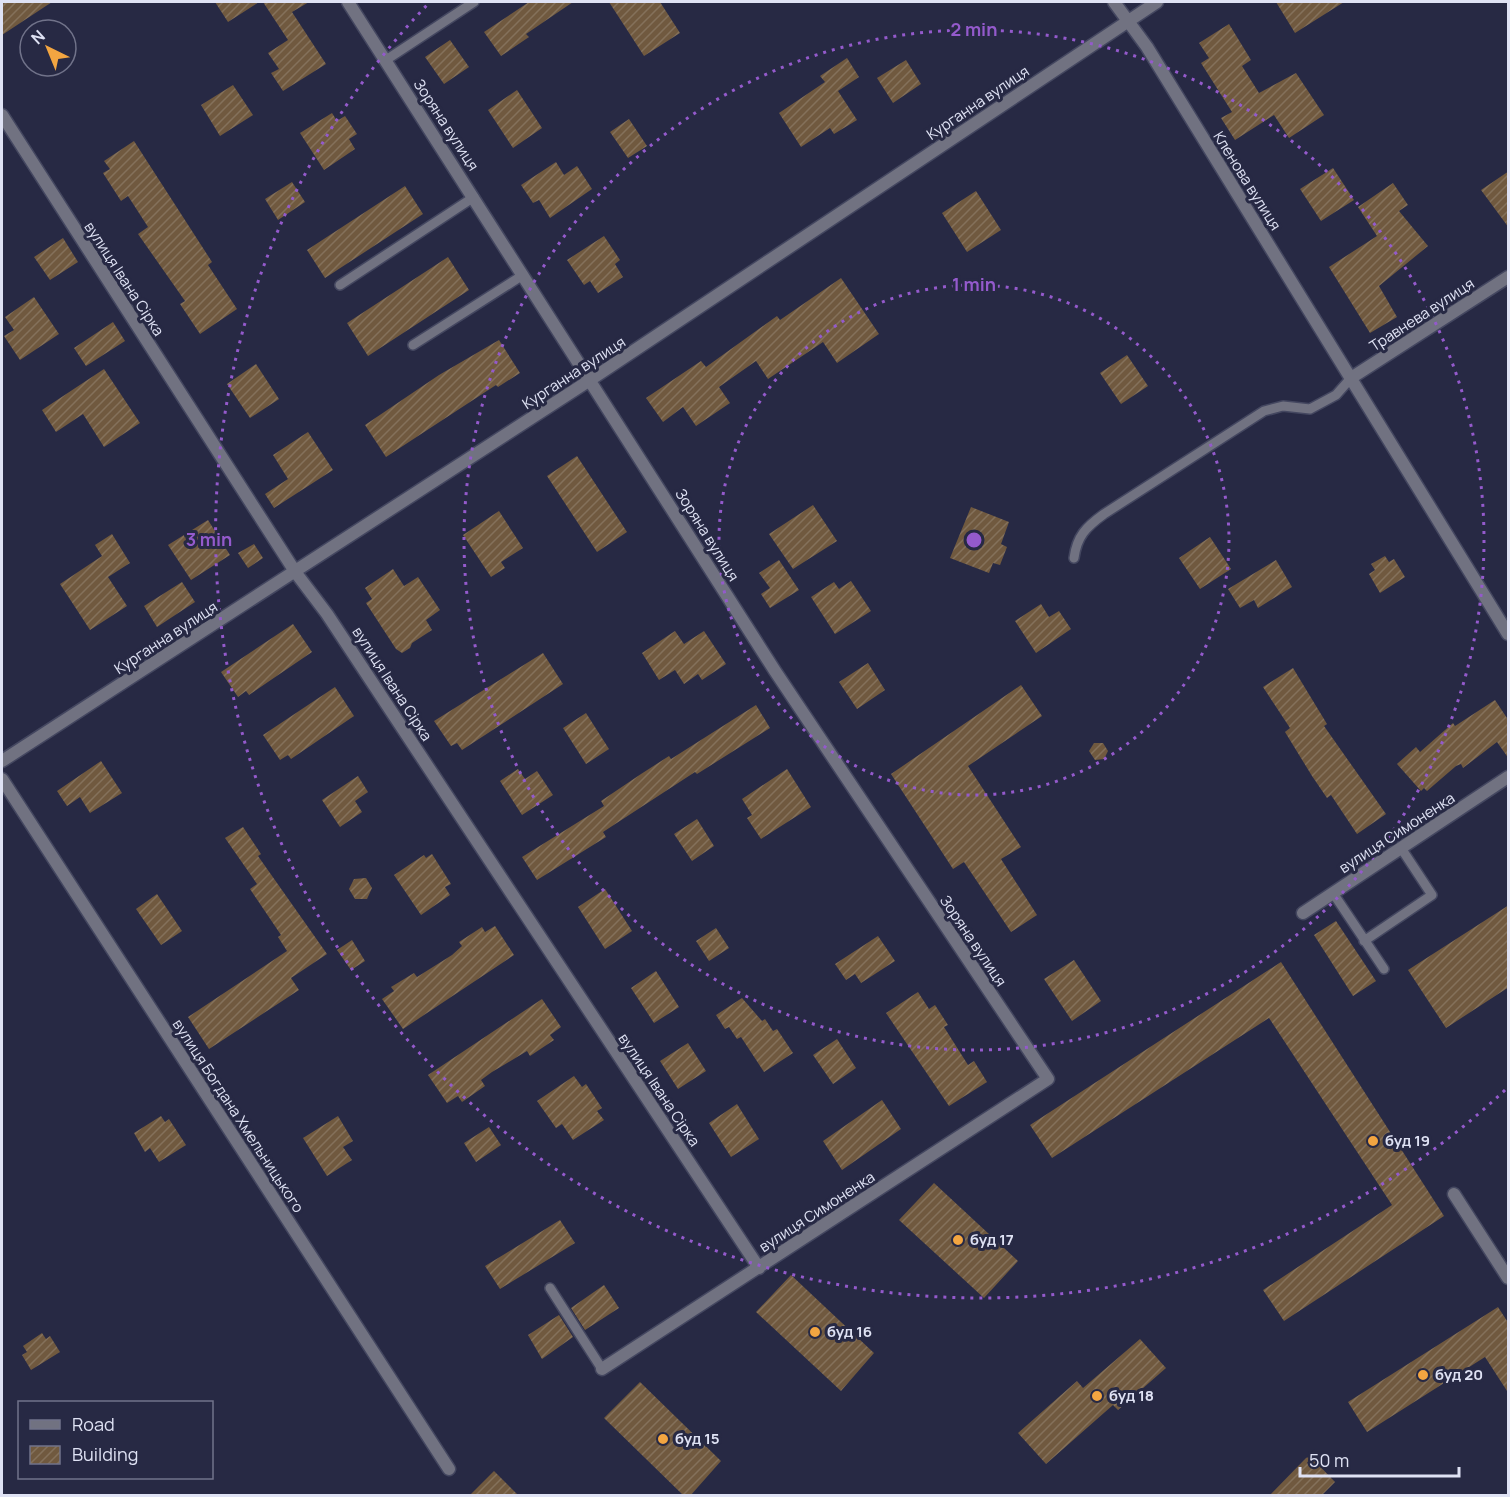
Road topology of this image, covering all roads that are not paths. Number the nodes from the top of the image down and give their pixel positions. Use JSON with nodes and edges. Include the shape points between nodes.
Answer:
{"nodes":[{"id":1,"x":348,"y":2,"type":"edge"},
{"id":2,"x":474,"y":2,"type":"edge"},
{"id":3,"x":1114,"y":2,"type":"edge"},
{"id":4,"x":1157,"y":2,"type":"edge"},
{"id":5,"x":1127,"y":21,"type":"junction"},
{"id":6,"x":386,"y":60,"type":"junction"},
{"id":7,"x":2,"y":115,"type":"edge"},
{"id":8,"x":474,"y":197,"type":"junction"},
{"id":9,"x":523,"y":275,"type":"junction"},
{"id":10,"x":1509,"y":277,"type":"edge"},
{"id":11,"x":340,"y":285,"type":"dead end"},
{"id":12,"x":412,"y":345,"type":"dead end"},
{"id":13,"x":1352,"y":378,"type":"junction"},
{"id":14,"x":591,"y":380,"type":"junction"},
{"id":15,"x":1074,"y":558,"type":"dead end"},
{"id":16,"x":296,"y":573,"type":"junction"},
{"id":17,"x":1509,"y":634,"type":"edge"},
{"id":18,"x":2,"y":762,"type":"edge"},
{"id":19,"x":1509,"y":777,"type":"edge"},
{"id":20,"x":2,"y":779,"type":"edge"},
{"id":21,"x":1401,"y":848,"type":"junction"},
{"id":22,"x":1333,"y":893,"type":"junction"},
{"id":23,"x":1303,"y":913,"type":"dead end"},
{"id":24,"x":1364,"y":940,"type":"junction"},
{"id":25,"x":1384,"y":969,"type":"dead end"},
{"id":26,"x":1048,"y":1079,"type":"joint"},
{"id":27,"x":1454,"y":1194,"type":"dead end"},
{"id":28,"x":759,"y":1268,"type":"junction"},
{"id":29,"x":1509,"y":1278,"type":"edge"},
{"id":30,"x":550,"y":1288,"type":"dead end"},
{"id":31,"x":602,"y":1369,"type":"joint"},
{"id":32,"x":449,"y":1469,"type":"dead end"}],
"edges":[{"from":1,"to":6,"type":"street","name":"Зоряна вулиця"},
{"from":2,"to":6,"type":"lane"},
{"from":3,"to":5,"type":"street","name":"Кленова вулиця"},
{"from":4,"to":5,"type":"street","name":"Курганна вулиця"},
{"from":5,"to":13,"type":"street","name":"Кленова вулиця","via":[[1147,47]]},
{"from":5,"to":14,"type":"street","name":"Курганна вулиця"},
{"from":6,"to":8,"type":"street","name":"Зоряна вулиця"},
{"from":7,"to":16,"type":"street","name":"вулиця Івана Сірка"},
{"from":8,"to":9,"type":"street","name":"Зоряна вулиця"},
{"from":8,"to":11,"type":"lane"},
{"from":9,"to":12,"type":"lane"},
{"from":9,"to":14,"type":"street","name":"Зоряна вулиця"},
{"from":10,"to":13,"type":"street","name":"Травнева вулиця"},
{"from":13,"to":15,"type":"lane","via":[[1336,395],[1310,409],[1283,406],[1264,411],[1104,514],[1086,527],[1077,541]]},
{"from":13,"to":17,"type":"street","name":"Кленова вулиця"},
{"from":14,"to":16,"type":"street","name":"Курганна вулиця"},
{"from":14,"to":26,"type":"street","name":"Зоряна вулиця","via":[[775,671]]},
{"from":16,"to":18,"type":"street","name":"Курганна вулиця"},
{"from":16,"to":28,"type":"street","name":"вулиця Івана Сірка"},
{"from":19,"to":21,"type":"street","name":"вулиця Симоненка"},
{"from":20,"to":32,"type":"street","name":"вулиця Богдана Хмельницького"},
{"from":21,"to":22,"type":"street","name":"вулиця Симоненка"},
{"from":21,"to":24,"type":"lane","via":[[1432,895]]},
{"from":22,"to":23,"type":"street","name":"вулиця Симоненка"},
{"from":22,"to":24,"type":"lane"},
{"from":24,"to":25,"type":"lane"},
{"from":26,"to":28,"type":"street","name":"вулиця Симоненка"},
{"from":27,"to":29,"type":"street"},
{"from":28,"to":31,"type":"street","name":"вулиця Симоненка"},
{"from":30,"to":31,"type":"lane"}]}
